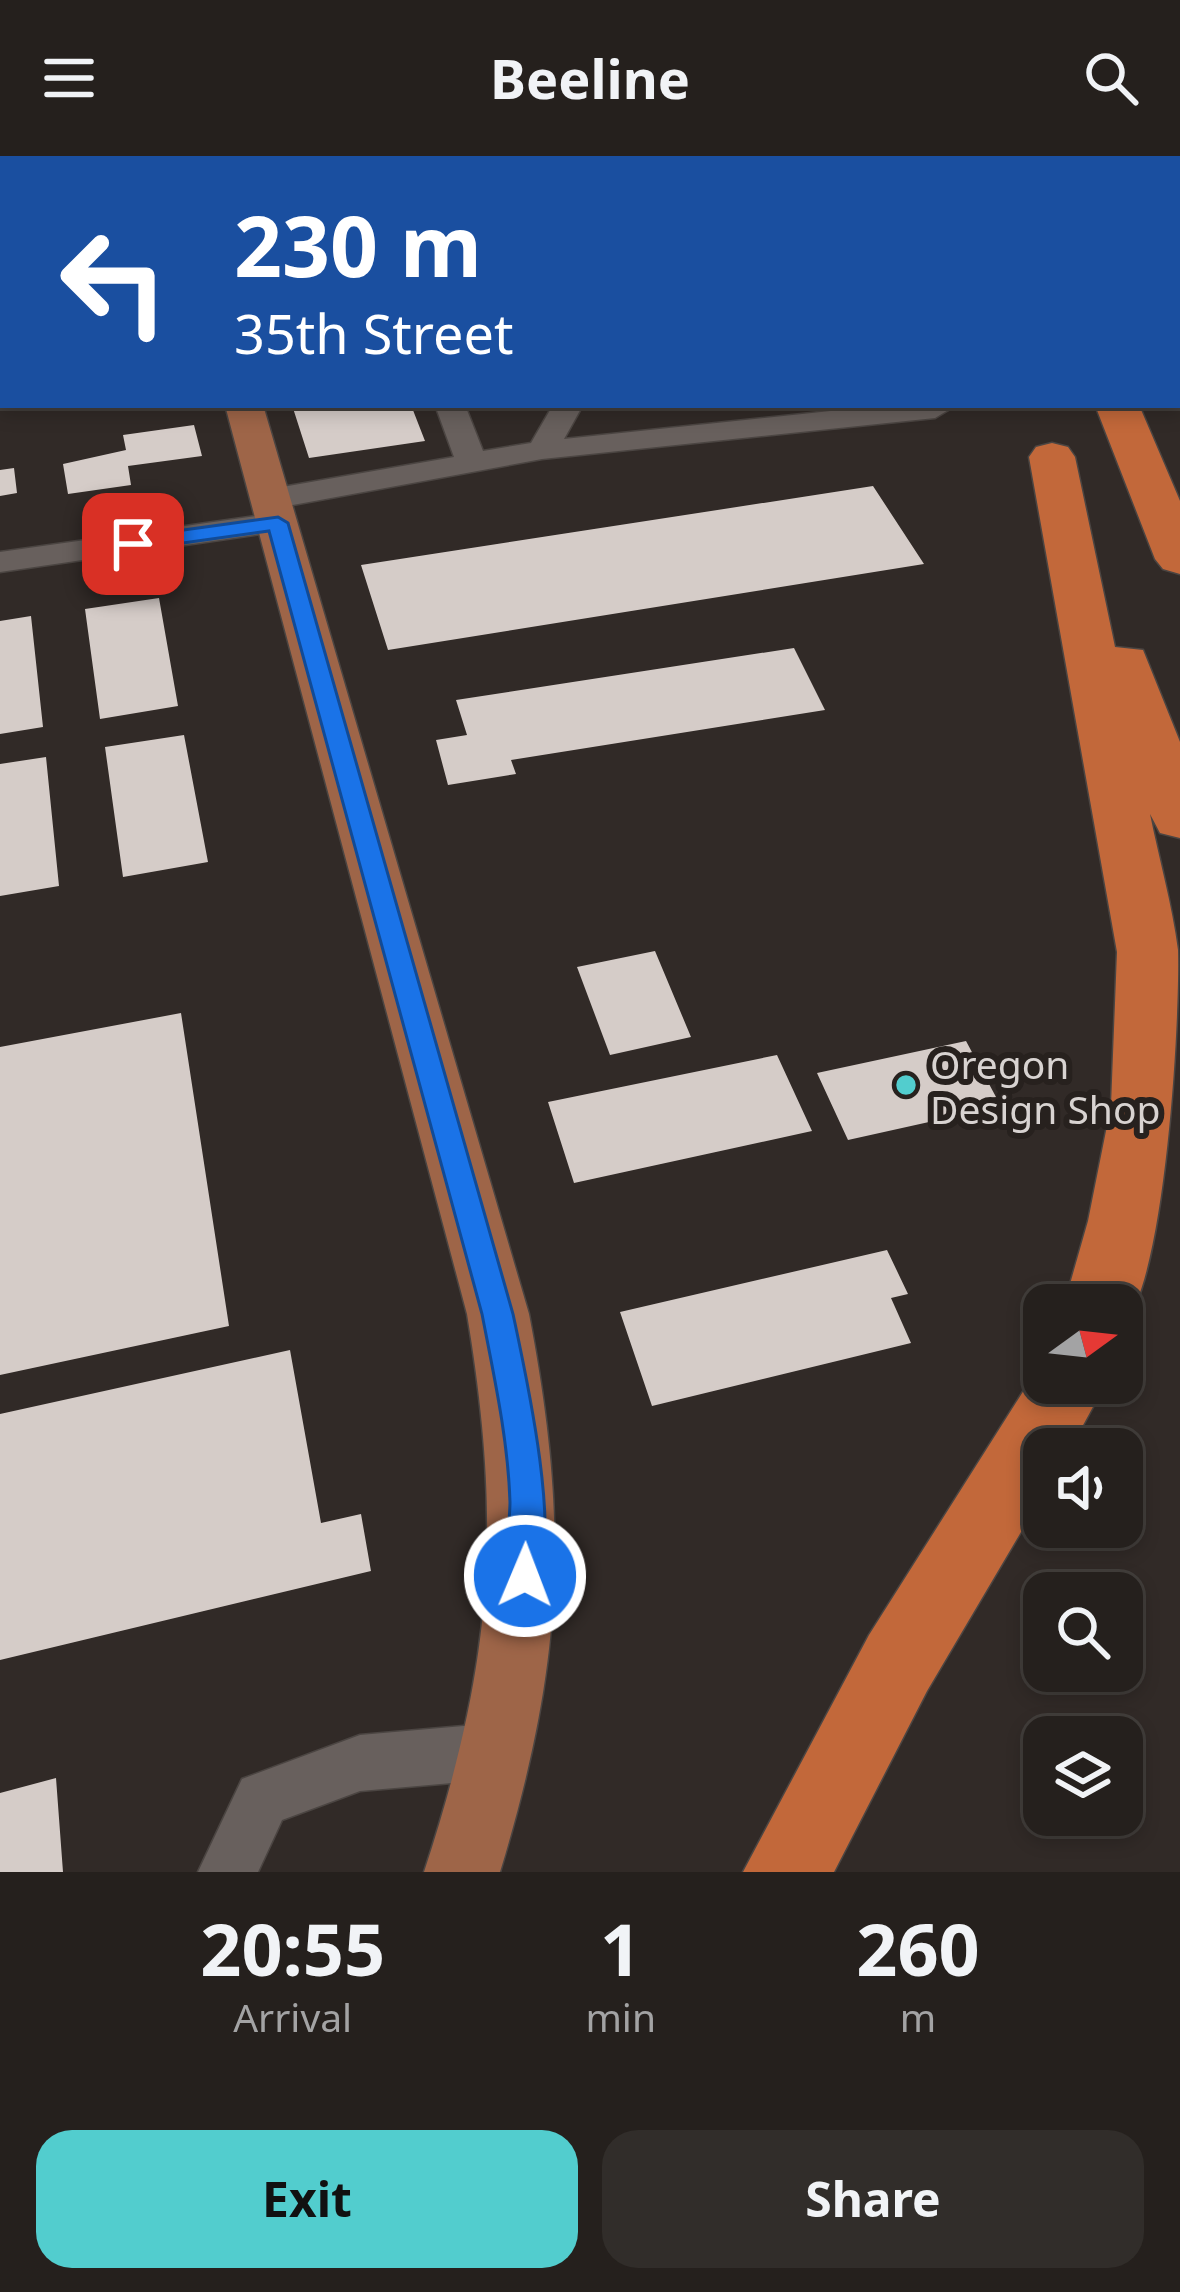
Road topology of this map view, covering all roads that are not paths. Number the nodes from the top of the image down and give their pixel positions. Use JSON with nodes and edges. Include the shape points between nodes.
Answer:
{"nodes":[{"id":1,"x":245,"y":408,"type":"edge"},
{"id":2,"x":451,"y":408,"type":"edge"},
{"id":3,"x":566,"y":408,"type":"edge"},
{"id":4,"x":935,"y":408,"type":"edge"},
{"id":5,"x":1119,"y":408,"type":"edge"},
{"id":6,"x":1120,"y":408,"type":"edge"},
{"id":7,"x":1042,"y":431,"type":"edge"},
{"id":8,"x":542,"y":450,"type":"junction"},
{"id":9,"x":472,"y":462,"type":"junction"},
{"id":10,"x":274,"y":511,"type":"junction"},
{"id":11,"x":1180,"y":515,"type":"edge"},
{"id":12,"x":1180,"y":559,"type":"edge"},
{"id":13,"x":0,"y":562,"type":"edge"},
{"id":14,"x":1180,"y":819,"type":"edge"},
{"id":15,"x":1106,"y":1284,"type":"edge"},
{"id":16,"x":1056,"y":1404,"type":"edge"},
{"id":17,"x":498,"y":1751,"type":"junction"},
{"id":18,"x":228,"y":1872,"type":"edge"},
{"id":19,"x":462,"y":1872,"type":"edge"},
{"id":20,"x":787,"y":1872,"type":"edge"}],
"edges":[{"from":1,"to":10,"type":"main road"},
{"from":2,"to":9,"type":"street"},
{"from":3,"to":8,"type":"street"},
{"from":4,"to":8,"type":"street"},
{"from":5,"to":12,"type":"highway"},
{"from":6,"to":11,"type":"highway"},
{"from":7,"to":14,"type":"highway"},
{"from":7,"to":15,"type":"highway","via":[[1148,952],[1144,1106]]},
{"from":8,"to":9,"type":"street"},
{"from":9,"to":10,"type":"street"},
{"from":10,"to":13,"type":"street"},
{"from":10,"to":17,"type":"main road","via":[[517,1405],[524,1613]]},
{"from":16,"to":20,"type":"highway","via":[[898,1663]]},
{"from":17,"to":18,"type":"street","via":[[360,1762],[262,1799]]},
{"from":17,"to":19,"type":"main road"}]}
